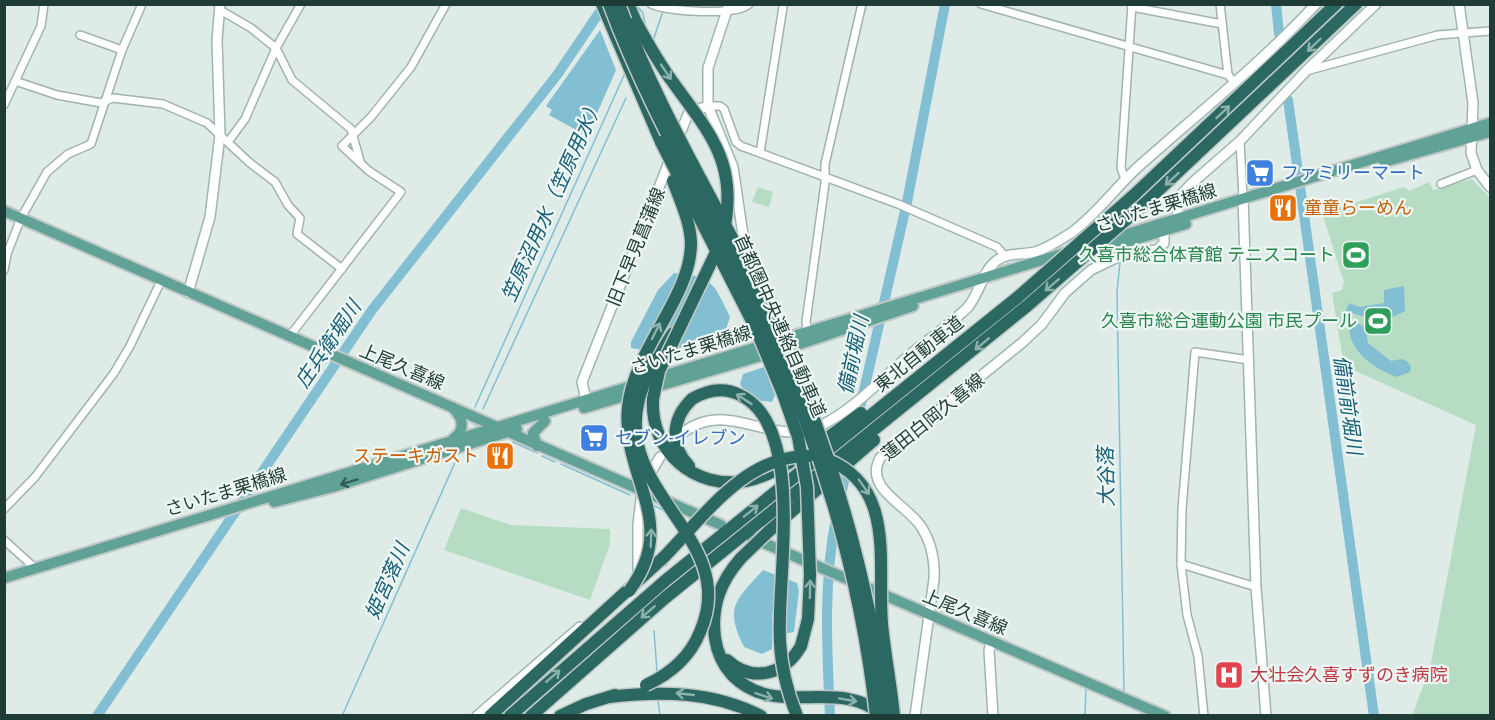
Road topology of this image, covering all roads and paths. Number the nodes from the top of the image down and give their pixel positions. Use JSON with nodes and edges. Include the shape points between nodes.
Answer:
{"nodes":[{"id":1,"x":44,"y":4,"type":"edge"},
{"id":2,"x":142,"y":4,"type":"edge"},
{"id":3,"x":301,"y":4,"type":"edge"},
{"id":4,"x":446,"y":4,"type":"edge"},
{"id":5,"x":602,"y":4,"type":"edge"},
{"id":6,"x":609,"y":4,"type":"edge"},
{"id":7,"x":619,"y":4,"type":"edge"},
{"id":8,"x":628,"y":4,"type":"edge"},
{"id":9,"x":651,"y":4,"type":"edge"},
{"id":10,"x":749,"y":4,"type":"edge"},
{"id":11,"x":862,"y":4,"type":"edge"},
{"id":12,"x":981,"y":4,"type":"edge"},
{"id":13,"x":1220,"y":4,"type":"edge"},
{"id":14,"x":1316,"y":4,"type":"edge"},
{"id":15,"x":1336,"y":4,"type":"edge"},
{"id":16,"x":1356,"y":4,"type":"edge"},
{"id":17,"x":1376,"y":4,"type":"edge"},
{"id":18,"x":1459,"y":4,"type":"edge"},
{"id":19,"x":219,"y":6,"type":"edge"},
{"id":20,"x":1132,"y":6,"type":"edge"},
{"id":21,"x":783,"y":7,"type":"dead end"},
{"id":22,"x":728,"y":8,"type":"edge"},
{"id":23,"x":1222,"y":24,"type":"junction"},
{"id":24,"x":1491,"y":31,"type":"edge"},
{"id":25,"x":1464,"y":32,"type":"junction"},
{"id":26,"x":80,"y":35,"type":"dead end"},
{"id":27,"x":1129,"y":46,"type":"junction"},
{"id":28,"x":276,"y":48,"type":"junction"},
{"id":29,"x":122,"y":50,"type":"junction"},
{"id":30,"x":1306,"y":71,"type":"junction"},
{"id":31,"x":1231,"y":78,"type":"junction"},
{"id":32,"x":11,"y":85,"type":"edge"},
{"id":33,"x":106,"y":101,"type":"junction"},
{"id":34,"x":4,"y":105,"type":"edge"},
{"id":35,"x":708,"y":106,"type":"junction"},
{"id":36,"x":1491,"y":123,"type":"edge"},
{"id":37,"x":1491,"y":132,"type":"edge"},
{"id":38,"x":1471,"y":134,"type":"junction"},
{"id":39,"x":353,"y":135,"type":"junction"},
{"id":40,"x":224,"y":139,"type":"junction"},
{"id":41,"x":1240,"y":141,"type":"junction"},
{"id":42,"x":660,"y":142,"type":"junction"},
{"id":43,"x":760,"y":153,"type":"junction"},
{"id":44,"x":361,"y":163,"type":"junction"},
{"id":45,"x":1477,"y":170,"type":"junction"},
{"id":46,"x":826,"y":178,"type":"junction"},
{"id":47,"x":1125,"y":179,"type":"junction"},
{"id":48,"x":1441,"y":184,"type":"dead end"},
{"id":49,"x":1491,"y":187,"type":"edge"},
{"id":50,"x":1243,"y":202,"type":"junction"},
{"id":51,"x":4,"y":211,"type":"edge"},
{"id":52,"x":21,"y":218,"type":"junction"},
{"id":53,"x":1178,"y":219,"type":"junction"},
{"id":54,"x":1164,"y":231,"type":"junction"},
{"id":55,"x":1005,"y":256,"type":"junction"},
{"id":56,"x":342,"y":269,"type":"junction"},
{"id":57,"x":4,"y":270,"type":"edge"},
{"id":58,"x":161,"y":281,"type":"junction"},
{"id":59,"x":984,"y":281,"type":"junction"},
{"id":60,"x":188,"y":293,"type":"junction"},
{"id":61,"x":687,"y":312,"type":"junction"},
{"id":62,"x":867,"y":318,"type":"junction"},
{"id":63,"x":808,"y":332,"type":"junction"},
{"id":64,"x":289,"y":337,"type":"junction"},
{"id":65,"x":790,"y":343,"type":"junction"},
{"id":66,"x":1249,"y":360,"type":"junction"},
{"id":67,"x":586,"y":400,"type":"junction"},
{"id":68,"x":884,"y":400,"type":"junction"},
{"id":69,"x":451,"y":406,"type":"junction"},
{"id":70,"x":545,"y":421,"type":"junction"},
{"id":71,"x":502,"y":430,"type":"junction"},
{"id":72,"x":685,"y":431,"type":"dead end"},
{"id":73,"x":878,"y":432,"type":"junction"},
{"id":74,"x":444,"y":443,"type":"junction"},
{"id":75,"x":537,"y":446,"type":"junction"},
{"id":76,"x":660,"y":457,"type":"dead end"},
{"id":77,"x":710,"y":480,"type":"junction"},
{"id":78,"x":642,"y":491,"type":"junction"},
{"id":79,"x":245,"y":508,"type":"junction"},
{"id":80,"x":4,"y":509,"type":"edge"},
{"id":81,"x":226,"y":514,"type":"junction"},
{"id":82,"x":721,"y":525,"type":"dead end"},
{"id":83,"x":752,"y":538,"type":"dead end"},
{"id":84,"x":4,"y":540,"type":"edge"},
{"id":85,"x":1182,"y":567,"type":"junction"},
{"id":86,"x":36,"y":569,"type":"junction"},
{"id":87,"x":4,"y":578,"type":"edge"},
{"id":88,"x":4,"y":585,"type":"edge"},
{"id":89,"x":1257,"y":589,"type":"junction"},
{"id":90,"x":629,"y":591,"type":"junction"},
{"id":91,"x":928,"y":615,"type":"junction"},
{"id":92,"x":715,"y":639,"type":"junction"},
{"id":93,"x":992,"y":642,"type":"junction"},
{"id":94,"x":647,"y":689,"type":"junction"},
{"id":95,"x":477,"y":716,"type":"edge"},
{"id":96,"x":490,"y":716,"type":"edge"},
{"id":97,"x":510,"y":716,"type":"edge"},
{"id":98,"x":531,"y":716,"type":"edge"},
{"id":99,"x":560,"y":716,"type":"edge"},
{"id":100,"x":761,"y":716,"type":"edge"},
{"id":101,"x":797,"y":716,"type":"edge"},
{"id":102,"x":876,"y":716,"type":"edge"},
{"id":103,"x":885,"y":716,"type":"edge"},
{"id":104,"x":894,"y":716,"type":"edge"},
{"id":105,"x":915,"y":716,"type":"edge"},
{"id":106,"x":993,"y":716,"type":"edge"},
{"id":107,"x":1165,"y":716,"type":"edge"},
{"id":108,"x":1204,"y":716,"type":"edge"},
{"id":109,"x":1266,"y":716,"type":"edge"}],
"edges":[{"from":1,"to":32,"type":"street","via":[[41,26]]},
{"from":2,"to":29,"type":"street"},
{"from":3,"to":28,"type":"street"},
{"from":4,"to":39,"type":"street","via":[[411,67]]},
{"from":5,"to":42,"type":"highway"},
{"from":6,"to":102,"type":"highway","name":"首都圏中央連絡自動車道","bridge":true,"via":[[646,90],[766,329],[804,417],[847,556]]},
{"from":7,"to":103,"type":"highway","name":"首都圏中央連絡自動車道","bridge":true,"via":[[675,128],[775,325],[812,412],[858,562],[877,652]]},
{"from":8,"to":61,"type":"highway","one_way":true,"bridge":true,"via":[[657,59],[714,139],[727,179],[727,213],[719,245]]},
{"from":9,"to":22,"type":"street","via":[[672,10]]},
{"from":10,"to":22,"type":"street","via":[[742,10]]},
{"from":11,"to":46,"type":"street","via":[[826,157]]},
{"from":12,"to":27,"type":"street"},
{"from":13,"to":23,"type":"street"},
{"from":14,"to":31,"type":"street","via":[[1281,40]]},
{"from":68,"to":15,"type":"highway","name":"東北自動車道","one_way":true,"bridge":true,"via":[[1018,297],[1134,195]]},
{"from":16,"to":73,"type":"highway","name":"東北自動車道","one_way":true,"bridge":true,"via":[[1143,205]]},
{"from":17,"to":30,"type":"street"},
{"from":18,"to":25,"type":"street"},
{"from":19,"to":28,"type":"street"},
{"from":19,"to":40,"type":"street","via":[[217,52]]},
{"from":20,"to":23,"type":"street"},
{"from":20,"to":27,"type":"street"},
{"from":21,"to":43,"type":"street"},
{"from":22,"to":35,"type":"street","via":[[708,68]]},
{"from":23,"to":31,"type":"street"},
{"from":24,"to":25,"type":"street"},
{"from":25,"to":30,"type":"street","via":[[1438,34]]},
{"from":25,"to":38,"type":"street","via":[[1473,103]]},
{"from":26,"to":29,"type":"street"},
{"from":27,"to":31,"type":"street"},
{"from":27,"to":47,"type":"street","via":[[1121,168]]},
{"from":28,"to":39,"type":"street","via":[[291,80],[351,129]]},
{"from":28,"to":40,"type":"street","via":[[245,119]]},
{"from":29,"to":33,"type":"street"},
{"from":30,"to":41,"type":"street"},
{"from":31,"to":47,"type":"street"},
{"from":32,"to":33,"type":"street"},
{"from":32,"to":34,"type":"street"},
{"from":33,"to":40,"type":"street","via":[[113,98],[163,104],[207,123]]},
{"from":33,"to":52,"type":"street","via":[[91,144],[68,154],[47,172]]},
{"from":35,"to":43,"type":"street","via":[[722,107],[736,143]]},
{"from":35,"to":65,"type":"street","via":[[733,167],[744,242]]},
{"from":35,"to":67,"type":"street","name":"旧下早見菖蒲線","via":[[692,110],[688,116],[582,382]]},
{"from":36,"to":38,"type":"main road","name":"さいたま栗橋線"},
{"from":37,"to":38,"type":"main road","name":"さいたま栗橋線"},
{"from":38,"to":45,"type":"street","via":[[1471,153]]},
{"from":38,"to":50,"type":"main road","name":"さいたま栗橋線"},
{"from":39,"to":44,"type":"street"},
{"from":39,"to":44,"type":"street","via":[[342,146]]},
{"from":40,"to":56,"type":"street","via":[[275,182],[300,218],[297,234]]},
{"from":40,"to":60,"type":"street","via":[[210,217]]},
{"from":41,"to":50,"type":"street"},
{"from":41,"to":53,"type":"street","via":[[1178,198]]},
{"from":90,"to":42,"type":"highway","one_way":true,"bridge":true,"via":[[646,562],[651,533],[650,514],[628,440],[629,399],[644,354],[686,270],[690,251],[689,230]]},
{"from":92,"to":42,"type":"highway","one_way":true,"bridge":true,"via":[[728,661],[753,674],[772,673],[785,666],[801,646],[808,619],[810,575],[807,487],[798,437],[755,327]]},
{"from":43,"to":46,"type":"street"},
{"from":44,"to":56,"type":"street","via":[[400,192]]},
{"from":45,"to":48,"type":"street"},
{"from":45,"to":49,"type":"street"},
{"from":46,"to":55,"type":"street","via":[[997,247]]},
{"from":46,"to":63,"type":"street","via":[[806,322]]},
{"from":47,"to":55,"type":"street","via":[[1099,208],[1055,243],[1038,251]]},
{"from":50,"to":53,"type":"main road","name":"さいたま栗橋線"},
{"from":50,"to":54,"type":"main road","name":"さいたま栗橋線"},
{"from":50,"to":66,"type":"street"},
{"from":51,"to":52,"type":"main road","name":"上尾久喜線"},
{"from":52,"to":57,"type":"street"},
{"from":52,"to":58,"type":"main road","name":"上尾久喜線"},
{"from":53,"to":59,"type":"main road","name":"さいたま栗橋線"},
{"from":54,"to":59,"type":"main road","name":"さいたま栗橋線"},
{"from":54,"to":91,"type":"street","name":"蓮田白岡久喜線","via":[[1164,243],[1156,250],[1126,253],[1091,270],[1065,293],[1023,342],[880,458],[876,468],[878,482],[915,518],[930,544],[934,573]]},
{"from":55,"to":59,"type":"street","via":[[993,263]]},
{"from":56,"to":64,"type":"street"},
{"from":58,"to":60,"type":"main road","name":"上尾久喜線"},
{"from":58,"to":80,"type":"street","via":[[114,373],[35,477]]},
{"from":59,"to":62,"type":"main road","name":"さいたま栗橋線"},
{"from":59,"to":72,"type":"street","via":[[966,309],[836,417],[791,433],[721,418],[706,420]]},
{"from":60,"to":64,"type":"main road","name":"上尾久喜線"},
{"from":61,"to":77,"type":"highway","bridge":true,"via":[[659,371],[653,399],[655,425],[668,453],[689,472]]},
{"from":61,"to":94,"type":"highway","bridge":true,"via":[[647,376],[637,405],[636,426],[647,469],[701,559],[707,605],[703,627],[692,648]]},
{"from":62,"to":63,"type":"main road","name":"さいたま栗橋線"},
{"from":62,"to":65,"type":"main road","name":"さいたま栗橋線"},
{"from":63,"to":65,"type":"main road","name":"さいたま栗橋線"},
{"from":64,"to":69,"type":"main road","name":"上尾久喜線"},
{"from":65,"to":67,"type":"main road","name":"さいたま栗橋線"},
{"from":65,"to":70,"type":"main road","name":"さいたま栗橋線"},
{"from":66,"to":85,"type":"street","via":[[1195,352],[1182,509]]},
{"from":66,"to":89,"type":"street"},
{"from":67,"to":71,"type":"main road","name":"さいたま栗橋線"},
{"from":68,"to":77,"type":"highway","via":[[767,474],[732,482]]},
{"from":97,"to":68,"type":"highway","name":"東北自動車道","one_way":true,"via":[[617,620]]},
{"from":69,"to":71,"type":"main road","name":"上尾久喜線"},
{"from":69,"to":74,"type":"main road","via":[[460,416],[462,427],[456,437]]},
{"from":70,"to":71,"type":"main road","name":"さいたま栗橋線"},
{"from":70,"to":75,"type":"main road","via":[[533,433]]},
{"from":71,"to":74,"type":"main road","name":"さいたま栗橋線"},
{"from":71,"to":75,"type":"main road","name":"上尾久喜線"},
{"from":71,"to":79,"type":"main road","name":"さいたま栗橋線","one_way":true,"via":[[333,487]]},
{"from":73,"to":92,"type":"highway","bridge":true,"via":[[741,558],[717,598],[713,615]]},
{"from":73,"to":98,"type":"highway","one_way":true,"bridge":true,"via":[[824,469],[665,598]]},
{"from":74,"to":79,"type":"main road","name":"さいたま栗橋線"},
{"from":75,"to":78,"type":"main road","name":"上尾久喜線"},
{"from":76,"to":78,"type":"street"},
{"from":101,"to":77,"type":"highway","one_way":true,"bridge":true,"via":[[780,652],[784,524],[772,436],[762,415],[742,396],[716,390],[692,399],[677,418],[675,435],[676,445],[692,469]]},
{"from":78,"to":82,"type":"main road","name":"上尾久喜線"},
{"from":78,"to":95,"type":"street","via":[[639,566],[632,584]]},
{"from":79,"to":81,"type":"main road","name":"さいたま栗橋線"},
{"from":81,"to":86,"type":"main road","name":"さいたま栗橋線"},
{"from":81,"to":88,"type":"main road","name":"さいたま栗橋線"},
{"from":83,"to":91,"type":"main road","name":"上尾久喜線"},
{"from":84,"to":86,"type":"street"},
{"from":85,"to":89,"type":"street"},
{"from":85,"to":108,"type":"street"},
{"from":86,"to":87,"type":"main road","name":"さいたま栗橋線"},
{"from":89,"to":109,"type":"street"},
{"from":90,"to":96,"type":"highway"},
{"from":90,"to":104,"type":"highway","one_way":true,"bridge":true,"via":[[731,488],[754,471],[790,456],[831,461],[862,483],[878,519],[882,623]]},
{"from":91,"to":93,"type":"main road","name":"上尾久喜線"},
{"from":91,"to":105,"type":"street","name":"蓮田白岡久喜線"},
{"from":92,"to":103,"type":"highway","one_way":true,"via":[[723,663],[744,686],[771,698],[855,700]]},
{"from":93,"to":106,"type":"street","via":[[989,650]]},
{"from":93,"to":107,"type":"main road","name":"上尾久喜線"},
{"from":94,"to":99,"type":"highway","via":[[609,697]]},
{"from":100,"to":94,"type":"highway","one_way":true,"via":[[704,696]]}]}
